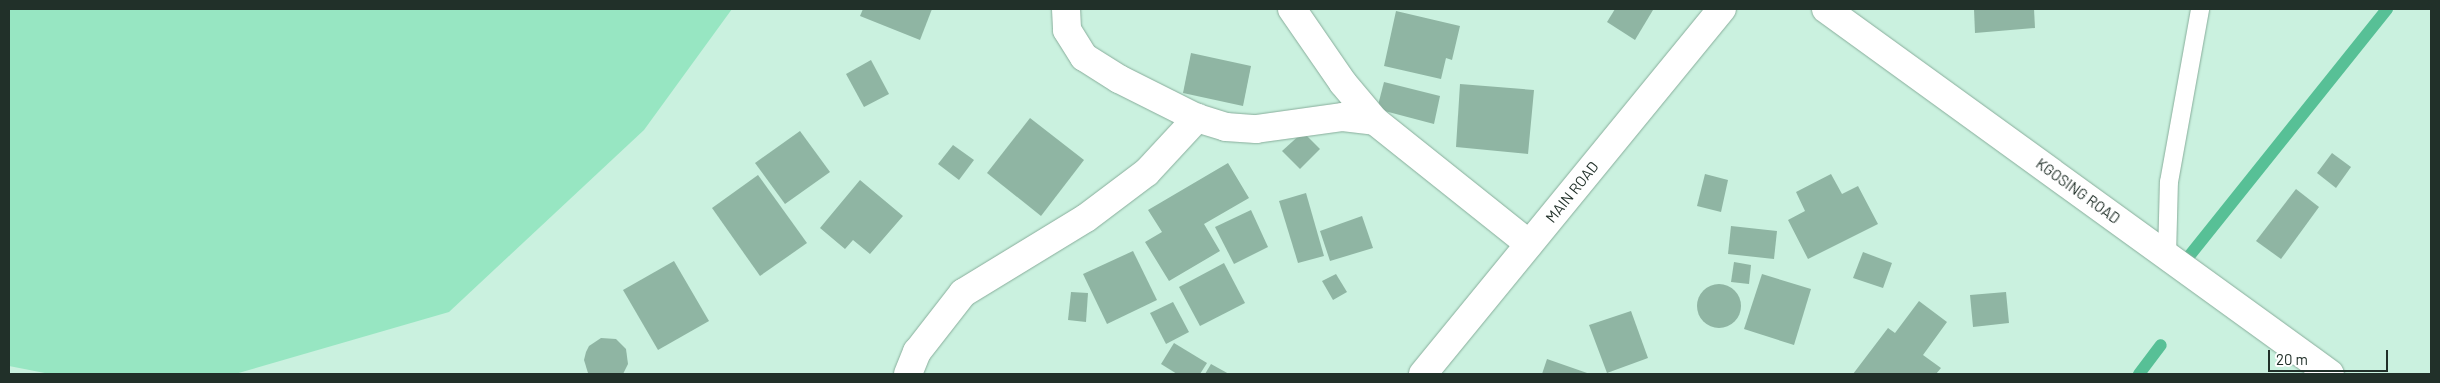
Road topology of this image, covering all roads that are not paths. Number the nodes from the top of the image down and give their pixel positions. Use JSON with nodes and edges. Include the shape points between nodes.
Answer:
{"nodes":[{"id":1,"x":1066,"y":9,"type":"edge"},
{"id":2,"x":1292,"y":9,"type":"edge"},
{"id":3,"x":1722,"y":9,"type":"edge"},
{"id":4,"x":1826,"y":9,"type":"edge"},
{"id":5,"x":2200,"y":9,"type":"edge"},
{"id":6,"x":1197,"y":118,"type":"junction"},
{"id":7,"x":1375,"y":121,"type":"junction"},
{"id":8,"x":1529,"y":244,"type":"junction"},
{"id":9,"x":2168,"y":256,"type":"junction"},
{"id":10,"x":908,"y":374,"type":"edge"},
{"id":11,"x":1423,"y":374,"type":"edge"},
{"id":12,"x":2330,"y":374,"type":"edge"}],
"edges":[{"from":1,"to":6,"type":"street","via":[[1067,30],[1084,57],[1119,79]]},
{"from":2,"to":7,"type":"street","via":[[1343,83]]},
{"from":3,"to":8,"type":"street","name":"MAIN ROAD"},
{"from":4,"to":9,"type":"street","name":"KGOSING ROAD"},
{"from":5,"to":9,"type":"lane","via":[[2169,182]]},
{"from":6,"to":7,"type":"street","via":[[1226,127],[1256,129],[1343,117]]},
{"from":6,"to":10,"type":"street","via":[[1147,172],[1086,218],[962,293],[917,352]]},
{"from":7,"to":8,"type":"street"},
{"from":8,"to":11,"type":"street","name":"MAIN ROAD"},
{"from":9,"to":12,"type":"street","name":"KGOSING ROAD"}]}
